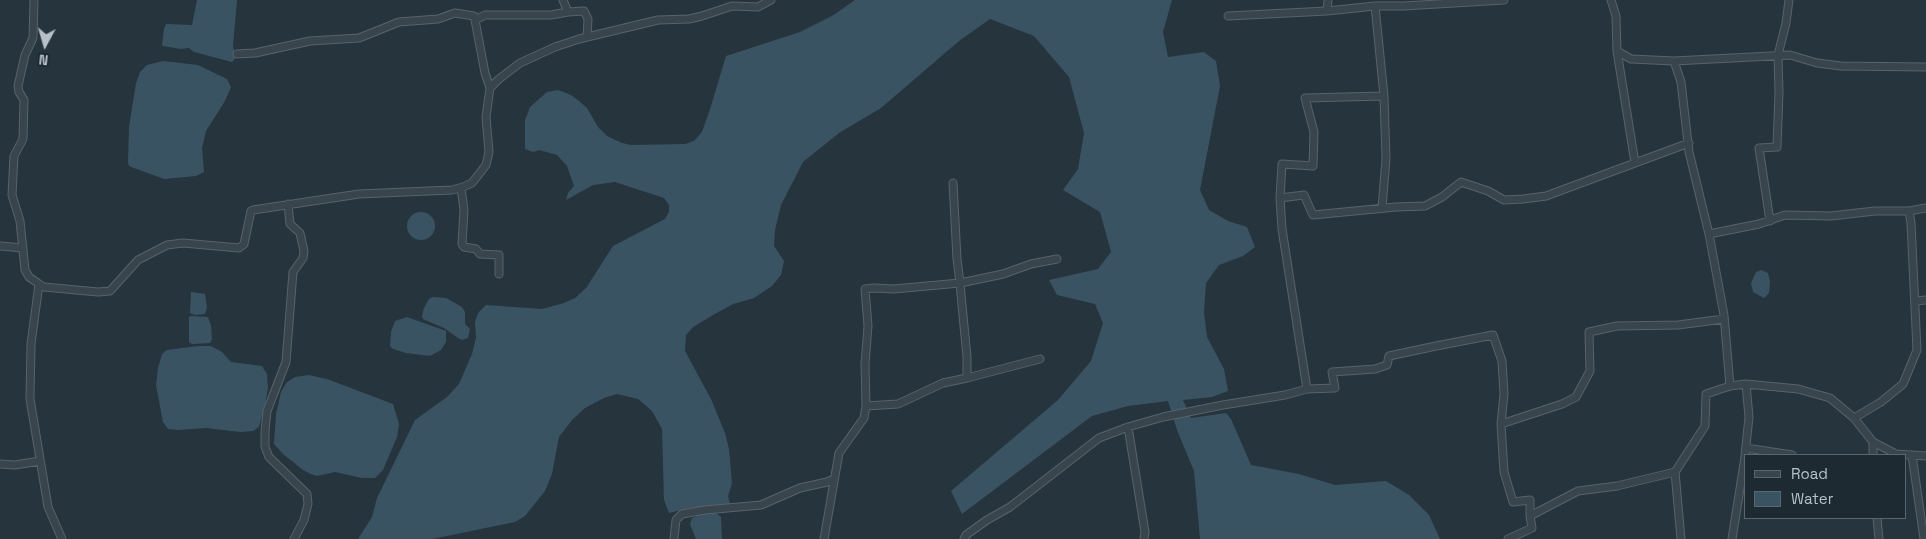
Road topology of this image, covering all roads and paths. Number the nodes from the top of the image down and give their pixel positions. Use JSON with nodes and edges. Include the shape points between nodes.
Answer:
{"nodes":[{"id":1,"x":34,"y":0,"type":"edge"},
{"id":2,"x":563,"y":0,"type":"edge"},
{"id":3,"x":751,"y":0,"type":"edge"},
{"id":4,"x":772,"y":0,"type":"edge"},
{"id":5,"x":1328,"y":0,"type":"edge"},
{"id":6,"x":1504,"y":0,"type":"edge"},
{"id":7,"x":1611,"y":0,"type":"edge"},
{"id":8,"x":1789,"y":0,"type":"edge"},
{"id":9,"x":1375,"y":6,"type":"junction"},
{"id":10,"x":758,"y":7,"type":"junction"},
{"id":11,"x":1327,"y":11,"type":"junction"},
{"id":12,"x":568,"y":12,"type":"junction"},
{"id":13,"x":1228,"y":16,"type":"dead end"},
{"id":14,"x":475,"y":20,"type":"junction"},
{"id":15,"x":588,"y":37,"type":"junction"},
{"id":16,"x":1617,"y":51,"type":"junction"},
{"id":17,"x":237,"y":54,"type":"dead end"},
{"id":18,"x":1778,"y":55,"type":"junction"},
{"id":19,"x":1674,"y":61,"type":"junction"},
{"id":20,"x":1926,"y":67,"type":"edge"},
{"id":21,"x":490,"y":88,"type":"junction"},
{"id":22,"x":1384,"y":96,"type":"junction"},
{"id":23,"x":1689,"y":143,"type":"junction"},
{"id":24,"x":1635,"y":163,"type":"junction"},
{"id":25,"x":953,"y":183,"type":"dead end"},
{"id":26,"x":461,"y":188,"type":"junction"},
{"id":27,"x":1280,"y":198,"type":"junction"},
{"id":28,"x":288,"y":204,"type":"junction"},
{"id":29,"x":1382,"y":208,"type":"junction"},
{"id":30,"x":1926,"y":208,"type":"edge"},
{"id":31,"x":1909,"y":211,"type":"junction"},
{"id":32,"x":1770,"y":221,"type":"junction"},
{"id":33,"x":1709,"y":234,"type":"junction"},
{"id":34,"x":0,"y":246,"type":"edge"},
{"id":35,"x":23,"y":248,"type":"junction"},
{"id":36,"x":1057,"y":259,"type":"dead end"},
{"id":37,"x":499,"y":274,"type":"dead end"},
{"id":38,"x":960,"y":283,"type":"junction"},
{"id":39,"x":39,"y":284,"type":"junction"},
{"id":40,"x":1926,"y":300,"type":"edge"},
{"id":41,"x":1915,"y":301,"type":"junction"},
{"id":42,"x":1724,"y":319,"type":"junction"},
{"id":43,"x":1040,"y":359,"type":"dead end"},
{"id":44,"x":967,"y":378,"type":"junction"},
{"id":45,"x":1746,"y":384,"type":"junction"},
{"id":46,"x":1730,"y":386,"type":"junction"},
{"id":47,"x":1307,"y":388,"type":"junction"},
{"id":48,"x":866,"y":406,"type":"junction"},
{"id":49,"x":1854,"y":418,"type":"junction"},
{"id":50,"x":1501,"y":424,"type":"junction"},
{"id":51,"x":1128,"y":427,"type":"junction"},
{"id":52,"x":1873,"y":442,"type":"junction"},
{"id":53,"x":1745,"y":454,"type":"edge"},
{"id":54,"x":1787,"y":454,"type":"edge"},
{"id":55,"x":1873,"y":454,"type":"edge"},
{"id":56,"x":1896,"y":454,"type":"edge"},
{"id":57,"x":1906,"y":455,"type":"edge"},
{"id":58,"x":1912,"y":455,"type":"junction"},
{"id":59,"x":1926,"y":456,"type":"edge"},
{"id":60,"x":40,"y":461,"type":"junction"},
{"id":61,"x":1744,"y":461,"type":"edge"},
{"id":62,"x":0,"y":464,"type":"edge"},
{"id":63,"x":1675,"y":472,"type":"junction"},
{"id":64,"x":834,"y":479,"type":"junction"},
{"id":65,"x":1530,"y":516,"type":"junction"},
{"id":66,"x":1877,"y":519,"type":"edge"},
{"id":67,"x":62,"y":539,"type":"edge"},
{"id":68,"x":294,"y":539,"type":"edge"},
{"id":69,"x":674,"y":539,"type":"edge"},
{"id":70,"x":824,"y":539,"type":"edge"},
{"id":71,"x":964,"y":539,"type":"edge"},
{"id":72,"x":1144,"y":539,"type":"edge"},
{"id":73,"x":1508,"y":539,"type":"edge"},
{"id":74,"x":1681,"y":539,"type":"edge"},
{"id":75,"x":1732,"y":539,"type":"edge"},
{"id":76,"x":1879,"y":539,"type":"edge"},
{"id":77,"x":1924,"y":539,"type":"edge"}],
"edges":[{"from":1,"to":35,"type":"street","via":[[33,38],[25,55],[18,86],[24,100],[24,139],[14,156],[12,177],[12,195],[20,221]]},
{"from":2,"to":12,"type":"street"},
{"from":3,"to":10,"type":"street"},
{"from":4,"to":10,"type":"street"},
{"from":5,"to":11,"type":"street"},
{"from":6,"to":9,"type":"street"},
{"from":7,"to":16,"type":"street","via":[[1616,16]]},
{"from":8,"to":18,"type":"street"},
{"from":9,"to":11,"type":"street"},
{"from":9,"to":22,"type":"street"},
{"from":10,"to":15,"type":"street","via":[[732,6],[689,19],[658,20]]},
{"from":11,"to":13,"type":"street"},
{"from":12,"to":14,"type":"street","via":[[485,15]]},
{"from":12,"to":15,"type":"street","via":[[584,11],[588,19]]},
{"from":14,"to":17,"type":"street","via":[[474,16],[455,13],[438,19],[399,22],[360,38],[310,40]]},
{"from":14,"to":21,"type":"street"},
{"from":15,"to":21,"type":"street","via":[[520,63]]},
{"from":16,"to":19,"type":"street","via":[[1630,59]]},
{"from":16,"to":24,"type":"street"},
{"from":18,"to":19,"type":"street"},
{"from":18,"to":20,"type":"street","via":[[1841,66]]},
{"from":18,"to":32,"type":"street","via":[[1777,147],[1759,148]]},
{"from":19,"to":23,"type":"street","via":[[1681,82]]},
{"from":21,"to":26,"type":"street","via":[[486,165],[472,183]]},
{"from":22,"to":27,"type":"street","via":[[1305,98],[1314,132],[1313,166],[1282,164]]},
{"from":22,"to":29,"type":"street","via":[[1386,159]]},
{"from":23,"to":24,"type":"street"},
{"from":23,"to":33,"type":"street"},
{"from":24,"to":29,"type":"street","via":[[1546,196],[1504,200],[1461,182],[1425,206]]},
{"from":25,"to":38,"type":"street"},
{"from":26,"to":28,"type":"street","via":[[359,194]]},
{"from":26,"to":37,"type":"street","via":[[464,210],[462,244],[480,254],[499,255]]},
{"from":27,"to":29,"type":"street","via":[[1304,195],[1313,215]]},
{"from":27,"to":47,"type":"street"},
{"from":28,"to":39,"type":"street","via":[[252,210],[244,244],[239,248],[183,242],[167,245],[138,260],[110,291]]},
{"from":28,"to":68,"type":"street","via":[[290,224],[300,233],[304,251],[293,272],[286,362],[268,411],[265,447],[269,457],[308,494],[304,520]]},
{"from":30,"to":31,"type":"street"},
{"from":31,"to":32,"type":"street","via":[[1785,215]]},
{"from":31,"to":41,"type":"street"},
{"from":32,"to":33,"type":"street"},
{"from":33,"to":42,"type":"street"},
{"from":34,"to":35,"type":"street"},
{"from":35,"to":39,"type":"street","via":[[25,270]]},
{"from":36,"to":38,"type":"street"},
{"from":38,"to":44,"type":"street"},
{"from":38,"to":48,"type":"street","via":[[865,289],[868,326]]},
{"from":39,"to":60,"type":"street","via":[[30,380]]},
{"from":40,"to":41,"type":"street"},
{"from":41,"to":49,"type":"street","via":[[1917,350],[1903,384]]},
{"from":42,"to":46,"type":"street"},
{"from":42,"to":50,"type":"street","via":[[1678,325],[1617,326],[1589,332],[1590,371],[1576,397]]},
{"from":43,"to":44,"type":"street"},
{"from":44,"to":48,"type":"street","via":[[943,383],[898,404]]},
{"from":45,"to":46,"type":"street"},
{"from":45,"to":49,"type":"street","via":[[1798,388],[1830,398]]},
{"from":45,"to":53,"type":"street","via":[[1749,417]]},
{"from":46,"to":63,"type":"street","via":[[1706,394],[1705,426]]},
{"from":47,"to":50,"type":"street","via":[[1335,388],[1332,372],[1375,369],[1387,365],[1389,356],[1493,335],[1502,361],[1504,394]]},
{"from":47,"to":51,"type":"street"},
{"from":48,"to":64,"type":"street","via":[[864,418],[840,453]]},
{"from":49,"to":52,"type":"street"},
{"from":50,"to":65,"type":"street","via":[[1504,472],[1513,502],[1530,500]]},
{"from":51,"to":71,"type":"street","via":[[1099,438]]},
{"from":51,"to":72,"type":"street"},
{"from":52,"to":55,"type":"street"},
{"from":52,"to":56,"type":"street"},
{"from":53,"to":54,"type":"street","via":[[1773,451]]},
{"from":57,"to":58,"type":"street"},
{"from":58,"to":59,"type":"street"},
{"from":58,"to":77,"type":"street"},
{"from":60,"to":62,"type":"street"},
{"from":60,"to":67,"type":"street","via":[[48,507]]},
{"from":61,"to":75,"type":"street"},
{"from":63,"to":65,"type":"street","via":[[1578,492]]},
{"from":63,"to":74,"type":"street"},
{"from":64,"to":69,"type":"street","via":[[794,490],[761,505],[682,514],[676,520]]},
{"from":64,"to":70,"type":"street"},
{"from":65,"to":73,"type":"street","via":[[1532,528]]},
{"from":66,"to":76,"type":"street"}]}
